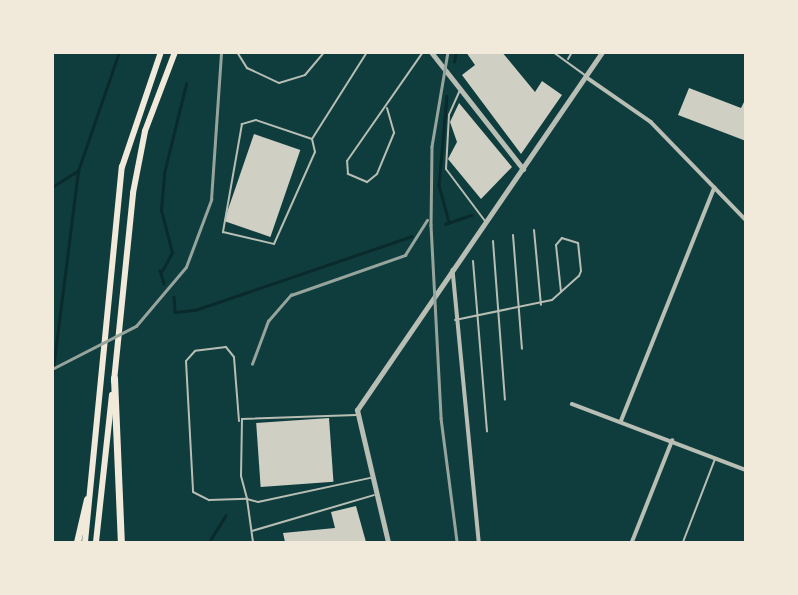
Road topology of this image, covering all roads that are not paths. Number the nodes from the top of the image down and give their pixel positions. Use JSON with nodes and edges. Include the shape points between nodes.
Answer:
{"nodes":[{"id":1,"x":161,"y":52,"type":"edge"},
{"id":2,"x":175,"y":52,"type":"edge"},
{"id":3,"x":237,"y":52,"type":"edge"},
{"id":4,"x":324,"y":52,"type":"edge"},
{"id":5,"x":368,"y":52,"type":"edge"},
{"id":6,"x":423,"y":52,"type":"edge"},
{"id":7,"x":431,"y":52,"type":"edge"},
{"id":8,"x":553,"y":52,"type":"edge"},
{"id":9,"x":572,"y":52,"type":"edge"},
{"id":10,"x":602,"y":52,"type":"edge"},
{"id":11,"x":568,"y":60,"type":"junction"},
{"id":12,"x":586,"y":76,"type":"junction"},
{"id":13,"x":460,"y":89,"type":"junction"},
{"id":14,"x":387,"y":108,"type":"junction"},
{"id":15,"x":312,"y":139,"type":"junction"},
{"id":16,"x":523,"y":169,"type":"junction"},
{"id":17,"x":714,"y":188,"type":"junction"},
{"id":18,"x":746,"y":220,"type":"edge"},
{"id":19,"x":486,"y":222,"type":"junction"},
{"id":20,"x":534,"y":230,"type":"dead end"},
{"id":21,"x":513,"y":235,"type":"dead end"},
{"id":22,"x":493,"y":241,"type":"dead end"},
{"id":23,"x":473,"y":261,"type":"dead end"},
{"id":24,"x":453,"y":268,"type":"junction"},
{"id":25,"x":561,"y":292,"type":"junction"},
{"id":26,"x":541,"y":306,"type":"junction"},
{"id":27,"x":519,"y":310,"type":"junction"},
{"id":28,"x":498,"y":313,"type":"junction"},
{"id":29,"x":476,"y":317,"type":"junction"},
{"id":30,"x":455,"y":320,"type":"junction"},
{"id":31,"x":522,"y":349,"type":"dead end"},
{"id":32,"x":114,"y":378,"type":"junction"},
{"id":33,"x":505,"y":400,"type":"dead end"},
{"id":34,"x":572,"y":404,"type":"dead end"},
{"id":35,"x":356,"y":415,"type":"junction"},
{"id":36,"x":239,"y":421,"type":"junction"},
{"id":37,"x":621,"y":421,"type":"junction"},
{"id":38,"x":487,"y":431,"type":"dead end"},
{"id":39,"x":672,"y":441,"type":"junction"},
{"id":40,"x":716,"y":458,"type":"junction"},
{"id":41,"x":746,"y":470,"type":"edge"},
{"id":42,"x":371,"y":478,"type":"junction"},
{"id":43,"x":375,"y":495,"type":"junction"},
{"id":44,"x":87,"y":499,"type":"junction"},
{"id":45,"x":247,"y":499,"type":"junction"},
{"id":46,"x":251,"y":531,"type":"junction"},
{"id":47,"x":77,"y":542,"type":"edge"},
{"id":48,"x":85,"y":542,"type":"edge"},
{"id":49,"x":96,"y":542,"type":"edge"},
{"id":50,"x":121,"y":542,"type":"edge"},
{"id":51,"x":253,"y":542,"type":"edge"},
{"id":52,"x":388,"y":542,"type":"edge"},
{"id":53,"x":479,"y":542,"type":"edge"},
{"id":54,"x":632,"y":542,"type":"edge"},
{"id":55,"x":683,"y":542,"type":"edge"}],
"edges":[{"from":1,"to":44,"type":"main road","via":[[122,167]]},
{"from":2,"to":32,"type":"main road","via":[[145,131],[133,193]]},
{"from":3,"to":4,"type":"lane","via":[[247,68],[279,83],[305,75]]},
{"from":5,"to":15,"type":"lane"},
{"from":6,"to":14,"type":"lane"},
{"from":7,"to":13,"type":"street"},
{"from":8,"to":11,"type":"lane"},
{"from":9,"to":11,"type":"lane"},
{"from":10,"to":12,"type":"street"},
{"from":11,"to":12,"type":"lane"},
{"from":12,"to":16,"type":"street"},
{"from":12,"to":17,"type":"street","via":[[651,122]]},
{"from":13,"to":16,"type":"street"},
{"from":13,"to":19,"type":"lane","via":[[449,115],[446,169]]},
{"from":14,"to":14,"type":"lane","via":[[347,161],[348,174],[367,182],[377,174],[394,133]]},
{"from":15,"to":15,"type":"lane","via":[[315,152],[274,244],[223,232],[242,124],[256,120]]},
{"from":16,"to":19,"type":"street"},
{"from":17,"to":18,"type":"street"},
{"from":17,"to":37,"type":"street"},
{"from":19,"to":24,"type":"street"},
{"from":20,"to":26,"type":"lane"},
{"from":21,"to":27,"type":"lane"},
{"from":22,"to":28,"type":"lane"},
{"from":23,"to":29,"type":"lane"},
{"from":24,"to":30,"type":"street"},
{"from":24,"to":35,"type":"street"},
{"from":25,"to":25,"type":"lane","via":[[582,271],[578,243],[562,238],[556,245]]},
{"from":25,"to":26,"type":"lane"},
{"from":26,"to":27,"type":"lane"},
{"from":27,"to":28,"type":"lane"},
{"from":27,"to":31,"type":"lane"},
{"from":28,"to":29,"type":"lane"},
{"from":28,"to":33,"type":"lane"},
{"from":29,"to":30,"type":"lane"},
{"from":29,"to":38,"type":"lane"},
{"from":30,"to":53,"type":"street"},
{"from":32,"to":49,"type":"main road"},
{"from":32,"to":50,"type":"highway"},
{"from":34,"to":37,"type":"street"},
{"from":35,"to":36,"type":"lane"},
{"from":35,"to":42,"type":"street"},
{"from":36,"to":45,"type":"lane"},
{"from":36,"to":45,"type":"lane","via":[[234,357],[226,347],[195,351],[187,361],[193,492],[209,500]]},
{"from":37,"to":39,"type":"street"},
{"from":39,"to":40,"type":"street"},
{"from":39,"to":54,"type":"street"},
{"from":40,"to":41,"type":"street"},
{"from":40,"to":55,"type":"lane"},
{"from":42,"to":43,"type":"street"},
{"from":42,"to":45,"type":"lane","via":[[302,496]]},
{"from":43,"to":46,"type":"lane"},
{"from":43,"to":52,"type":"street"},
{"from":44,"to":47,"type":"highway"},
{"from":44,"to":48,"type":"main road"},
{"from":45,"to":46,"type":"lane"},
{"from":46,"to":51,"type":"lane"}]}
